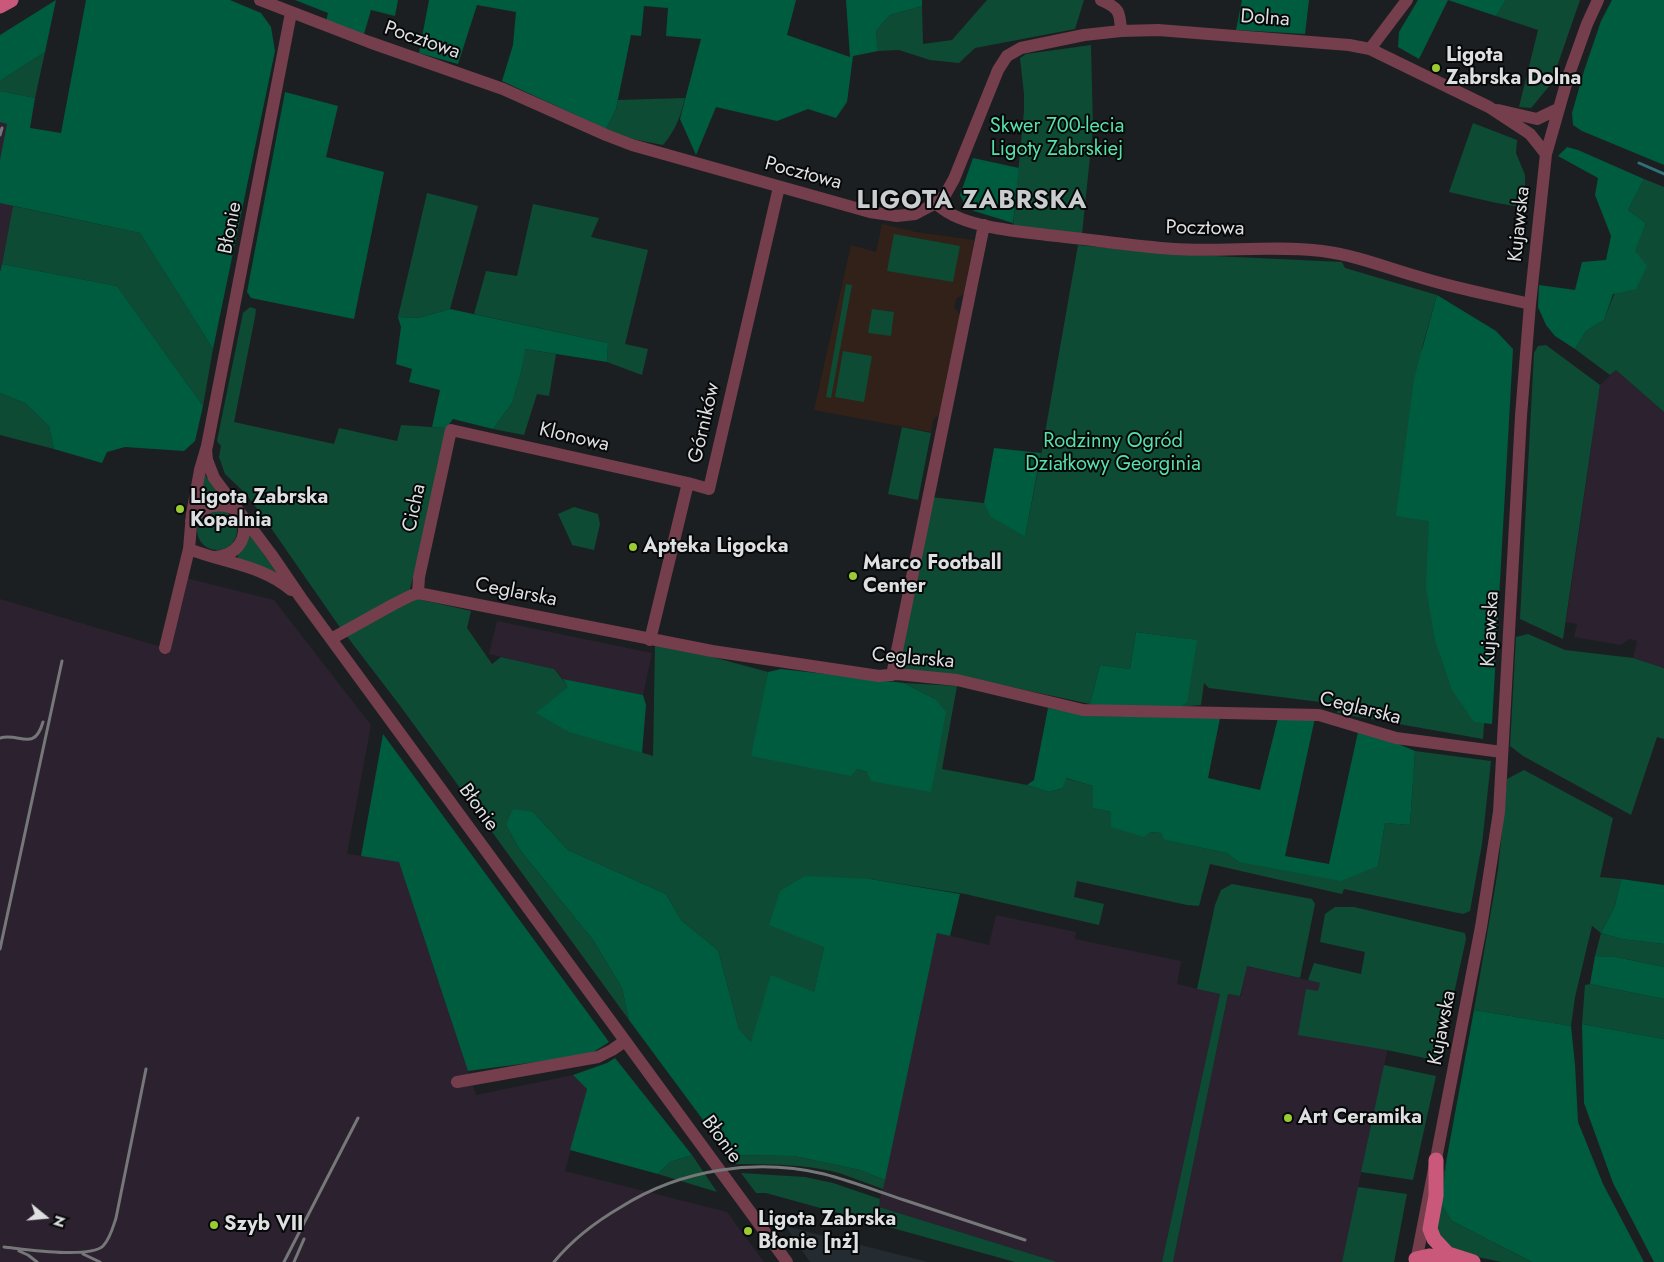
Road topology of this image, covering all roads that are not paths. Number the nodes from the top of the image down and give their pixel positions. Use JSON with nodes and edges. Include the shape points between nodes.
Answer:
{"nodes":[{"id":1,"x":11,"y":0,"type":"edge"},
{"id":2,"x":260,"y":0,"type":"edge"},
{"id":3,"x":1101,"y":0,"type":"edge"},
{"id":4,"x":1407,"y":0,"type":"edge"},
{"id":5,"x":1598,"y":0,"type":"edge"},
{"id":6,"x":0,"y":6,"type":"edge"},
{"id":7,"x":291,"y":13,"type":"junction"},
{"id":8,"x":1120,"y":31,"type":"junction"},
{"id":9,"x":1370,"y":49,"type":"junction"},
{"id":10,"x":1489,"y":107,"type":"junction"},
{"id":11,"x":1558,"y":109,"type":"junction"},
{"id":12,"x":1536,"y":119,"type":"junction"},
{"id":13,"x":1552,"y":132,"type":"junction"},
{"id":14,"x":1530,"y":134,"type":"junction"},
{"id":15,"x":1546,"y":154,"type":"junction"},
{"id":16,"x":779,"y":187,"type":"junction"},
{"id":17,"x":936,"y":203,"type":"junction"},
{"id":18,"x":984,"y":225,"type":"junction"},
{"id":19,"x":1530,"y":304,"type":"junction"},
{"id":20,"x":451,"y":430,"type":"joint"},
{"id":21,"x":206,"y":449,"type":"junction"},
{"id":22,"x":688,"y":484,"type":"junction"},
{"id":23,"x":240,"y":513,"type":"junction"},
{"id":24,"x":191,"y":521,"type":"junction"},
{"id":25,"x":189,"y":549,"type":"junction"},
{"id":26,"x":214,"y":557,"type":"junction"},
{"id":27,"x":418,"y":594,"type":"junction"},
{"id":28,"x":301,"y":598,"type":"junction"},
{"id":29,"x":331,"y":639,"type":"junction"},
{"id":30,"x":650,"y":640,"type":"junction"},
{"id":31,"x":165,"y":648,"type":"dead end"},
{"id":32,"x":892,"y":675,"type":"junction"},
{"id":33,"x":1502,"y":752,"type":"junction"},
{"id":34,"x":625,"y":1041,"type":"junction"},
{"id":35,"x":457,"y":1082,"type":"dead end"},
{"id":36,"x":1436,"y":1160,"type":"junction"},
{"id":37,"x":1417,"y":1261,"type":"edge"},
{"id":38,"x":787,"y":1262,"type":"edge"},
{"id":39,"x":1473,"y":1262,"type":"edge"}],
"edges":[{"from":1,"to":6,"type":"main road"},
{"from":2,"to":7,"type":"street","name":"Pocztowa"},
{"from":3,"to":8,"type":"street","via":[[1118,11]]},
{"from":4,"to":9,"type":"street"},
{"from":5,"to":11,"type":"street","name":"Kujawska"},
{"from":7,"to":16,"type":"street","name":"Pocztowa","via":[[503,89],[606,136]]},
{"from":7,"to":21,"type":"street","name":"Błonie"},
{"from":8,"to":9,"type":"street","name":"Dolna","via":[[1158,30],[1318,41]]},
{"from":8,"to":17,"type":"street","name":"Dolna","via":[[1026,47],[1013,52],[1002,62],[954,178]]},
{"from":9,"to":10,"type":"street","name":"Dolna"},
{"from":10,"to":12,"type":"street","name":"Dolna"},
{"from":10,"to":14,"type":"street","name":"Dolna"},
{"from":11,"to":12,"type":"street"},
{"from":11,"to":13,"type":"street","name":"Kujawska"},
{"from":12,"to":13,"type":"street","name":"Dolna"},
{"from":13,"to":14,"type":"street"},
{"from":13,"to":15,"type":"street","name":"Kujawska"},
{"from":14,"to":15,"type":"street","name":"Dolna"},
{"from":15,"to":19,"type":"street","name":"Kujawska"},
{"from":16,"to":17,"type":"street","name":"Pocztowa","via":[[891,216],[915,214]]},
{"from":16,"to":22,"type":"street","name":"Górników","via":[[710,489]]},
{"from":17,"to":18,"type":"street","name":"Pocztowa","via":[[961,219]]},
{"from":18,"to":19,"type":"street","name":"Pocztowa","via":[[1175,249],[1291,248],[1323,251]]},
{"from":18,"to":32,"type":"street"},
{"from":19,"to":33,"type":"street","name":"Kujawska"},
{"from":20,"to":22,"type":"street","name":"Klonowa"},
{"from":20,"to":27,"type":"street","name":"Cicha"},
{"from":21,"to":23,"type":"street","name":"Błonie","via":[[210,471]]},
{"from":21,"to":24,"type":"street","name":"Błonie"},
{"from":22,"to":30,"type":"street","name":"Górników"},
{"from":23,"to":24,"type":"street","via":[[226,505],[212,505],[197,513]]},
{"from":23,"to":26,"type":"street","via":[[244,530],[240,543],[230,554]]},
{"from":23,"to":28,"type":"street","name":"Błonie"},
{"from":24,"to":25,"type":"street","name":"Błonie"},
{"from":25,"to":26,"type":"street","name":"Błonie"},
{"from":25,"to":31,"type":"street","name":"Błonie"},
{"from":26,"to":28,"type":"street","name":"Błonie","via":[[263,572]]},
{"from":27,"to":29,"type":"street"},
{"from":27,"to":30,"type":"street","name":"Ceglarska"},
{"from":28,"to":29,"type":"street","name":"Błonie"},
{"from":29,"to":34,"type":"street","name":"Błonie"},
{"from":30,"to":32,"type":"street","name":"Ceglarska","via":[[879,676]]},
{"from":32,"to":33,"type":"street","name":"Ceglarska","via":[[957,680],[1083,710],[1319,714],[1396,738]]},
{"from":33,"to":36,"type":"street","name":"Kujawska","via":[[1500,812],[1491,872]]},
{"from":34,"to":35,"type":"street","via":[[598,1057]]},
{"from":34,"to":38,"type":"street","name":"Błonie"},
{"from":36,"to":37,"type":"street","name":"Kujawska"},
{"from":36,"to":39,"type":"main road","via":[[1436,1196],[1430,1229],[1434,1239],[1448,1254]]},
{"from":37,"to":39,"type":"main road","via":[[1429,1256]]}]}
